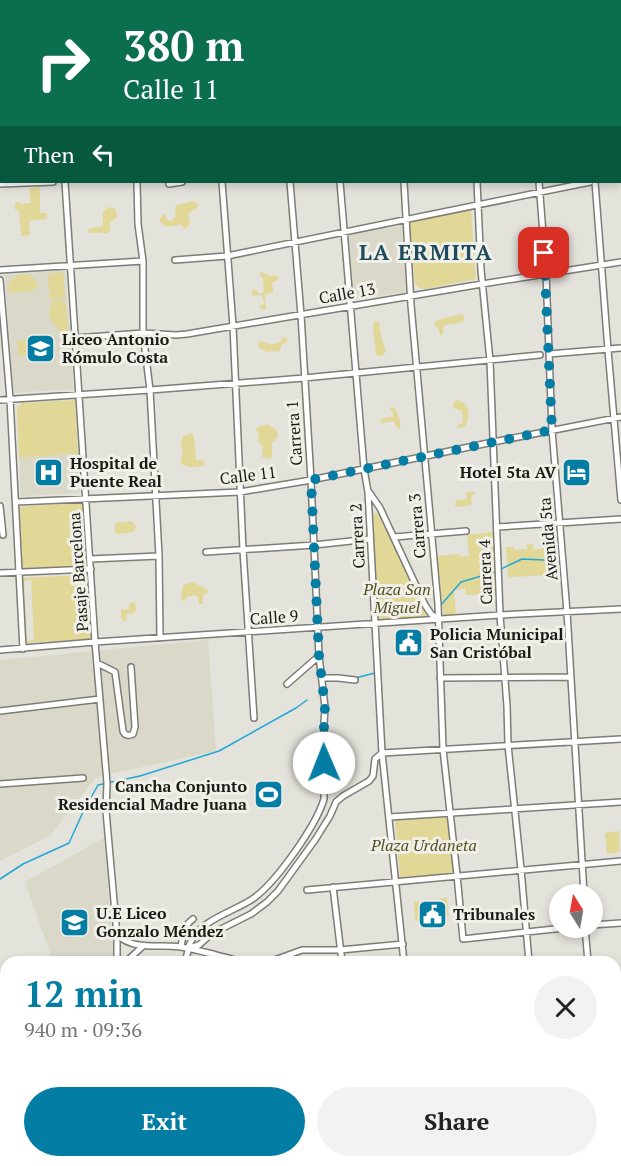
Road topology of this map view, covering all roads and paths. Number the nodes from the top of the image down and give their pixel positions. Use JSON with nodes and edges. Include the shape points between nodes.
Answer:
{"nodes":[{"id":1,"x":26,"y":183,"type":"edge"},
{"id":2,"x":65,"y":183,"type":"edge"},
{"id":3,"x":137,"y":183,"type":"edge"},
{"id":4,"x":176,"y":183,"type":"edge"},
{"id":5,"x":222,"y":183,"type":"edge"},
{"id":6,"x":290,"y":183,"type":"edge"},
{"id":7,"x":340,"y":183,"type":"edge"},
{"id":8,"x":404,"y":183,"type":"edge"},
{"id":9,"x":477,"y":183,"type":"edge"},
{"id":10,"x":539,"y":183,"type":"edge"},
{"id":11,"x":585,"y":183,"type":"edge"},
{"id":12,"x":595,"y":183,"type":"edge"},
{"id":13,"x":0,"y":184,"type":"edge"},
{"id":14,"x":170,"y":184,"type":"dead end"},
{"id":15,"x":540,"y":192,"type":"junction"},
{"id":16,"x":478,"y":205,"type":"junction"},
{"id":17,"x":407,"y":219,"type":"junction"},
{"id":18,"x":344,"y":233,"type":"junction"},
{"id":19,"x":294,"y":242,"type":"junction"},
{"id":20,"x":227,"y":255,"type":"junction"},
{"id":21,"x":175,"y":260,"type":"dead end"},
{"id":22,"x":143,"y":261,"type":"junction"},
{"id":23,"x":621,"y":262,"type":"edge"},
{"id":24,"x":602,"y":265,"type":"junction"},
{"id":25,"x":71,"y":266,"type":"junction"},
{"id":26,"x":0,"y":270,"type":"edge"},
{"id":27,"x":546,"y":273,"type":"junction"},
{"id":28,"x":0,"y":280,"type":"edge"},
{"id":29,"x":482,"y":284,"type":"junction"},
{"id":30,"x":411,"y":296,"type":"junction"},
{"id":31,"x":351,"y":306,"type":"junction"},
{"id":32,"x":301,"y":315,"type":"junction"},
{"id":33,"x":233,"y":326,"type":"junction"},
{"id":34,"x":143,"y":333,"type":"junction"},
{"id":35,"x":76,"y":338,"type":"junction"},
{"id":36,"x":621,"y":348,"type":"edge"},
{"id":37,"x":608,"y":350,"type":"junction"},
{"id":38,"x":549,"y":354,"type":"junction"},
{"id":39,"x":540,"y":356,"type":"dead end"},
{"id":40,"x":490,"y":361,"type":"junction"},
{"id":41,"x":417,"y":368,"type":"junction"},
{"id":42,"x":357,"y":373,"type":"junction"},
{"id":43,"x":304,"y":378,"type":"junction"},
{"id":44,"x":235,"y":383,"type":"junction"},
{"id":45,"x":150,"y":390,"type":"junction"},
{"id":46,"x":79,"y":395,"type":"junction"},
{"id":47,"x":10,"y":399,"type":"junction"},
{"id":48,"x":0,"y":400,"type":"edge"},
{"id":49,"x":621,"y":417,"type":"edge"},
{"id":50,"x":613,"y":418,"type":"junction"},
{"id":51,"x":552,"y":430,"type":"junction"},
{"id":52,"x":493,"y":442,"type":"junction"},
{"id":53,"x":424,"y":456,"type":"junction"},
{"id":54,"x":364,"y":469,"type":"junction"},
{"id":55,"x":311,"y":480,"type":"junction"},
{"id":56,"x":240,"y":492,"type":"junction"},
{"id":57,"x":368,"y":492,"type":"junction"},
{"id":58,"x":155,"y":496,"type":"junction"},
{"id":59,"x":87,"y":499,"type":"junction"},
{"id":60,"x":621,"y":500,"type":"edge"},
{"id":61,"x":16,"y":502,"type":"junction"},
{"id":62,"x":0,"y":506,"type":"edge"},
{"id":63,"x":380,"y":508,"type":"junction"},
{"id":64,"x":368,"y":512,"type":"junction"},
{"id":65,"x":621,"y":519,"type":"edge"},
{"id":66,"x":560,"y":523,"type":"junction"},
{"id":67,"x":497,"y":528,"type":"junction"},
{"id":68,"x":466,"y":531,"type":"dead end"},
{"id":69,"x":431,"y":534,"type":"junction"},
{"id":70,"x":3,"y":535,"type":"dead end"},
{"id":71,"x":394,"y":537,"type":"junction"},
{"id":72,"x":370,"y":538,"type":"junction"},
{"id":73,"x":314,"y":545,"type":"junction"},
{"id":74,"x":243,"y":550,"type":"junction"},
{"id":75,"x":206,"y":552,"type":"dead end"},
{"id":76,"x":159,"y":556,"type":"junction"},
{"id":77,"x":90,"y":559,"type":"junction"},
{"id":78,"x":91,"y":569,"type":"junction"},
{"id":79,"x":19,"y":572,"type":"junction"},
{"id":80,"x":0,"y":573,"type":"edge"},
{"id":81,"x":621,"y":609,"type":"edge"},
{"id":82,"x":567,"y":612,"type":"junction"},
{"id":83,"x":500,"y":615,"type":"junction"},
{"id":84,"x":438,"y":619,"type":"junction"},
{"id":85,"x":375,"y":623,"type":"junction"},
{"id":86,"x":318,"y":627,"type":"junction"},
{"id":87,"x":249,"y":632,"type":"junction"},
{"id":88,"x":160,"y":638,"type":"junction"},
{"id":89,"x":95,"y":642,"type":"junction"},
{"id":90,"x":23,"y":649,"type":"junction"},
{"id":91,"x":0,"y":650,"type":"edge"},
{"id":92,"x":319,"y":656,"type":"junction"},
{"id":93,"x":97,"y":663,"type":"junction"},
{"id":94,"x":131,"y":667,"type":"dead end"},
{"id":95,"x":505,"y":677,"type":"junction"},
{"id":96,"x":571,"y":677,"type":"junction"},
{"id":97,"x":323,"y":678,"type":"junction"},
{"id":98,"x":441,"y":678,"type":"junction"},
{"id":99,"x":355,"y":680,"type":"dead end"},
{"id":100,"x":287,"y":684,"type":"dead end"},
{"id":101,"x":100,"y":699,"type":"junction"},
{"id":102,"x":0,"y":711,"type":"edge"},
{"id":103,"x":254,"y":718,"type":"dead end"},
{"id":104,"x":621,"y":738,"type":"edge"},
{"id":105,"x":575,"y":741,"type":"junction"},
{"id":106,"x":508,"y":745,"type":"junction"},
{"id":107,"x":443,"y":749,"type":"junction"},
{"id":108,"x":382,"y":753,"type":"junction"},
{"id":109,"x":83,"y":778,"type":"dead end"},
{"id":110,"x":0,"y":784,"type":"edge"},
{"id":111,"x":621,"y":802,"type":"edge"},
{"id":112,"x":579,"y":805,"type":"junction"},
{"id":113,"x":515,"y":809,"type":"junction"},
{"id":114,"x":451,"y":813,"type":"junction"},
{"id":115,"x":390,"y":818,"type":"junction"},
{"id":116,"x":621,"y":861,"type":"edge"},
{"id":117,"x":582,"y":863,"type":"junction"},
{"id":118,"x":521,"y":869,"type":"junction"},
{"id":119,"x":457,"y":875,"type":"junction"},
{"id":120,"x":396,"y":882,"type":"junction"},
{"id":121,"x":583,"y":884,"type":"edge"},
{"id":122,"x":333,"y":887,"type":"junction"},
{"id":123,"x":306,"y":890,"type":"dead end"},
{"id":124,"x":193,"y":919,"type":"dead end"},
{"id":125,"x":621,"y":923,"type":"edge"},
{"id":126,"x":603,"y":924,"type":"edge"},
{"id":127,"x":549,"y":930,"type":"edge"},
{"id":128,"x":526,"y":933,"type":"junction"},
{"id":129,"x":117,"y":935,"type":"junction"},
{"id":130,"x":586,"y":938,"type":"edge"},
{"id":131,"x":402,"y":944,"type":"junction"},
{"id":132,"x":143,"y":946,"type":"junction"},
{"id":133,"x":181,"y":947,"type":"junction"},
{"id":134,"x":189,"y":948,"type":"junction"},
{"id":135,"x":340,"y":950,"type":"junction"},
{"id":136,"x":117,"y":956,"type":"edge"},
{"id":137,"x":132,"y":956,"type":"edge"},
{"id":138,"x":187,"y":956,"type":"edge"},
{"id":139,"x":218,"y":956,"type":"edge"},
{"id":140,"x":288,"y":956,"type":"edge"},
{"id":141,"x":341,"y":956,"type":"edge"},
{"id":142,"x":403,"y":956,"type":"edge"},
{"id":143,"x":528,"y":956,"type":"edge"},
{"id":144,"x":587,"y":956,"type":"edge"}],
"edges":[{"from":1,"to":13,"type":"street"},
{"from":2,"to":25,"type":"street","name":"Pasaje Barcelona"},
{"from":3,"to":22,"type":"street"},
{"from":4,"to":14,"type":"street"},
{"from":5,"to":20,"type":"street"},
{"from":6,"to":19,"type":"street","name":"Carrera 1"},
{"from":7,"to":18,"type":"street","name":"Carrera 2"},
{"from":8,"to":17,"type":"street","name":"Carrera 3"},
{"from":9,"to":16,"type":"street","name":"Carrera 4"},
{"from":10,"to":15,"type":"street","name":"Avenida 5ta"},
{"from":11,"to":15,"type":"street"},
{"from":12,"to":24,"type":"street"},
{"from":15,"to":16,"type":"street"},
{"from":15,"to":27,"type":"street","name":"Avenida 5ta"},
{"from":16,"to":17,"type":"street"},
{"from":16,"to":29,"type":"street","name":"Carrera 4"},
{"from":17,"to":18,"type":"street"},
{"from":17,"to":30,"type":"street","name":"Carrera 3"},
{"from":18,"to":19,"type":"street"},
{"from":18,"to":31,"type":"street","name":"Carrera 2"},
{"from":19,"to":20,"type":"street"},
{"from":19,"to":32,"type":"street","name":"Carrera 1"},
{"from":20,"to":21,"type":"street"},
{"from":20,"to":33,"type":"street"},
{"from":22,"to":25,"type":"street"},
{"from":22,"to":34,"type":"street"},
{"from":23,"to":24,"type":"street","name":"Calle 13"},
{"from":24,"to":27,"type":"street","name":"Calle 13"},
{"from":24,"to":37,"type":"street"},
{"from":25,"to":26,"type":"street"},
{"from":25,"to":35,"type":"street","name":"Pasaje Barcelona"},
{"from":27,"to":29,"type":"street","name":"Calle 13"},
{"from":27,"to":38,"type":"street","name":"Avenida 5ta"},
{"from":28,"to":47,"type":"street"},
{"from":29,"to":30,"type":"street","name":"Calle 13"},
{"from":29,"to":40,"type":"street","name":"Carrera 4"},
{"from":30,"to":31,"type":"street","name":"Calle 13"},
{"from":30,"to":41,"type":"street","name":"Carrera 3"},
{"from":31,"to":32,"type":"street","name":"Calle 13"},
{"from":31,"to":42,"type":"street","name":"Carrera 2"},
{"from":32,"to":33,"type":"street","name":"Calle 13"},
{"from":32,"to":43,"type":"street","name":"Carrera 1"},
{"from":33,"to":34,"type":"street","name":"Calle 13","via":[[176,335]]},
{"from":33,"to":44,"type":"street"},
{"from":34,"to":35,"type":"street","name":"Calle 13"},
{"from":34,"to":45,"type":"street"},
{"from":35,"to":46,"type":"street","name":"Pasaje Barcelona"},
{"from":36,"to":37,"type":"street"},
{"from":37,"to":38,"type":"street"},
{"from":37,"to":50,"type":"street"},
{"from":38,"to":51,"type":"street","name":"Avenida 5ta"},
{"from":39,"to":40,"type":"street"},
{"from":40,"to":41,"type":"street"},
{"from":40,"to":52,"type":"street","name":"Carrera 4"},
{"from":41,"to":42,"type":"street"},
{"from":41,"to":53,"type":"street","name":"Carrera 3"},
{"from":42,"to":43,"type":"street"},
{"from":42,"to":54,"type":"street","name":"Carrera 2"},
{"from":43,"to":44,"type":"street"},
{"from":43,"to":55,"type":"street","name":"Carrera 1"},
{"from":44,"to":45,"type":"street"},
{"from":44,"to":56,"type":"street"},
{"from":45,"to":46,"type":"street"},
{"from":45,"to":58,"type":"street"},
{"from":46,"to":47,"type":"street"},
{"from":46,"to":59,"type":"street","name":"Pasaje Barcelona"},
{"from":47,"to":48,"type":"street"},
{"from":47,"to":61,"type":"street"},
{"from":49,"to":50,"type":"street","name":"Calle 11"},
{"from":50,"to":51,"type":"street","name":"Calle 11"},
{"from":50,"to":60,"type":"street"},
{"from":51,"to":52,"type":"street","name":"Calle 11"},
{"from":51,"to":66,"type":"street","name":"Avenida 5ta"},
{"from":52,"to":53,"type":"street","name":"Calle 11"},
{"from":52,"to":67,"type":"street","name":"Carrera 4"},
{"from":53,"to":54,"type":"street","name":"Calle 11"},
{"from":53,"to":69,"type":"street","name":"Carrera 3"},
{"from":54,"to":55,"type":"street","name":"Calle 11"},
{"from":54,"to":57,"type":"street","name":"Carrera 2"},
{"from":55,"to":56,"type":"street","name":"Calle 11"},
{"from":55,"to":73,"type":"street","name":"Carrera 1"},
{"from":56,"to":58,"type":"street","name":"Calle 11"},
{"from":56,"to":74,"type":"street"},
{"from":57,"to":63,"type":"street"},
{"from":57,"to":64,"type":"street","name":"Carrera 2"},
{"from":58,"to":59,"type":"street","name":"Calle 11"},
{"from":58,"to":76,"type":"street"},
{"from":59,"to":61,"type":"street","name":"Calle 11"},
{"from":59,"to":77,"type":"street","name":"Pasaje Barcelona"},
{"from":61,"to":79,"type":"street"},
{"from":62,"to":70,"type":"street"},
{"from":63,"to":64,"type":"street"},
{"from":63,"to":71,"type":"street"},
{"from":64,"to":72,"type":"street","name":"Carrera 2"},
{"from":65,"to":66,"type":"street"},
{"from":66,"to":67,"type":"street"},
{"from":66,"to":82,"type":"street","name":"Avenida 5ta"},
{"from":67,"to":83,"type":"street","name":"Carrera 4"},
{"from":68,"to":69,"type":"street"},
{"from":69,"to":71,"type":"street"},
{"from":69,"to":84,"type":"street","name":"Carrera 3"},
{"from":71,"to":84,"type":"street","via":[[425,605]]},
{"from":72,"to":73,"type":"street"},
{"from":72,"to":85,"type":"street","name":"Carrera 2"},
{"from":73,"to":74,"type":"street"},
{"from":73,"to":86,"type":"street","name":"Carrera 1"},
{"from":74,"to":75,"type":"street"},
{"from":74,"to":87,"type":"street"},
{"from":76,"to":77,"type":"street"},
{"from":76,"to":88,"type":"street"},
{"from":77,"to":78,"type":"street","name":"Pasaje Barcelona"},
{"from":78,"to":79,"type":"street"},
{"from":78,"to":89,"type":"street","name":"Pasaje Barcelona"},
{"from":79,"to":80,"type":"street"},
{"from":79,"to":90,"type":"street"},
{"from":81,"to":82,"type":"street","name":"Calle 9"},
{"from":82,"to":83,"type":"street","name":"Calle 9"},
{"from":82,"to":96,"type":"street","name":"Avenida 5ta"},
{"from":83,"to":84,"type":"street","name":"Calle 9"},
{"from":83,"to":95,"type":"street","name":"Carrera 4"},
{"from":84,"to":85,"type":"street","name":"Calle 9"},
{"from":84,"to":98,"type":"street","name":"Carrera 3"},
{"from":85,"to":86,"type":"street","name":"Calle 9"},
{"from":85,"to":108,"type":"street","name":"Carrera 2"},
{"from":86,"to":87,"type":"street","name":"Calle 9"},
{"from":86,"to":92,"type":"street","name":"Carrera 1"},
{"from":87,"to":88,"type":"street","name":"Calle 9"},
{"from":87,"to":103,"type":"street"},
{"from":88,"to":89,"type":"street","name":"Calle 9"},
{"from":89,"to":90,"type":"street","name":"Calle 9"},
{"from":89,"to":93,"type":"street","name":"Pasaje Barcelona"},
{"from":90,"to":91,"type":"street","name":"Calle 9"},
{"from":92,"to":97,"type":"street","name":"Carrera 1"},
{"from":92,"to":100,"type":"street"},
{"from":93,"to":94,"type":"street","via":[[115,672],[123,731],[129,736],[134,734],[135,727]]},
{"from":93,"to":101,"type":"street","name":"Pasaje Barcelona"},
{"from":95,"to":96,"type":"street"},
{"from":95,"to":98,"type":"street"},
{"from":95,"to":106,"type":"street","name":"Carrera 4"},
{"from":96,"to":105,"type":"street","name":"Avenida 5ta"},
{"from":97,"to":99,"type":"street"},
{"from":97,"to":134,"type":"street","name":"Carrera 1","via":[[321,810],[273,880],[254,898],[203,927]]},
{"from":98,"to":107,"type":"street","name":"Carrera 3"},
{"from":101,"to":102,"type":"street"},
{"from":101,"to":129,"type":"street","name":"Pasaje Barcelona"},
{"from":104,"to":105,"type":"street"},
{"from":105,"to":106,"type":"street"},
{"from":105,"to":112,"type":"street","name":"Avenida 5ta"},
{"from":106,"to":107,"type":"street"},
{"from":106,"to":113,"type":"street","name":"Carrera 4"},
{"from":107,"to":108,"type":"street"},
{"from":107,"to":114,"type":"street","name":"Carrera 3"},
{"from":108,"to":115,"type":"street","name":"Carrera 2"},
{"from":108,"to":134,"type":"street","via":[[375,759],[369,782],[336,802],[315,840],[278,891],[261,908]]},
{"from":109,"to":110,"type":"street"},
{"from":111,"to":112,"type":"street"},
{"from":112,"to":113,"type":"street"},
{"from":112,"to":117,"type":"street","name":"Avenida 5ta"},
{"from":113,"to":114,"type":"street"},
{"from":113,"to":118,"type":"street","name":"Carrera 4"},
{"from":114,"to":115,"type":"street"},
{"from":114,"to":119,"type":"street","name":"Carrera 3"},
{"from":115,"to":120,"type":"street","name":"Carrera 2"},
{"from":116,"to":117,"type":"street"},
{"from":117,"to":118,"type":"street"},
{"from":117,"to":121,"type":"street","name":"Avenida 5ta"},
{"from":118,"to":119,"type":"street"},
{"from":118,"to":128,"type":"street","name":"Carrera 4"},
{"from":119,"to":120,"type":"street"},
{"from":119,"to":128,"type":"street","name":"Carrera 3","via":[[463,939]]},
{"from":120,"to":122,"type":"street"},
{"from":120,"to":131,"type":"street","name":"Carrera 2"},
{"from":122,"to":123,"type":"street"},
{"from":122,"to":135,"type":"street"},
{"from":124,"to":133,"type":"street","via":[[184,927]]},
{"from":125,"to":126,"type":"street"},
{"from":127,"to":128,"type":"street"},
{"from":128,"to":143,"type":"street","name":"Carrera 4"},
{"from":129,"to":132,"type":"street","via":[[123,941]]},
{"from":129,"to":136,"type":"street","name":"Pasaje Barcelona"},
{"from":130,"to":144,"type":"street"},
{"from":131,"to":135,"type":"street"},
{"from":131,"to":142,"type":"street","name":"Carrera 2"},
{"from":132,"to":133,"type":"street"},
{"from":132,"to":137,"type":"street"},
{"from":133,"to":134,"type":"street"},
{"from":134,"to":138,"type":"street"},
{"from":134,"to":139,"type":"street"},
{"from":135,"to":140,"type":"street","via":[[302,950]]},
{"from":135,"to":141,"type":"street"}]}
